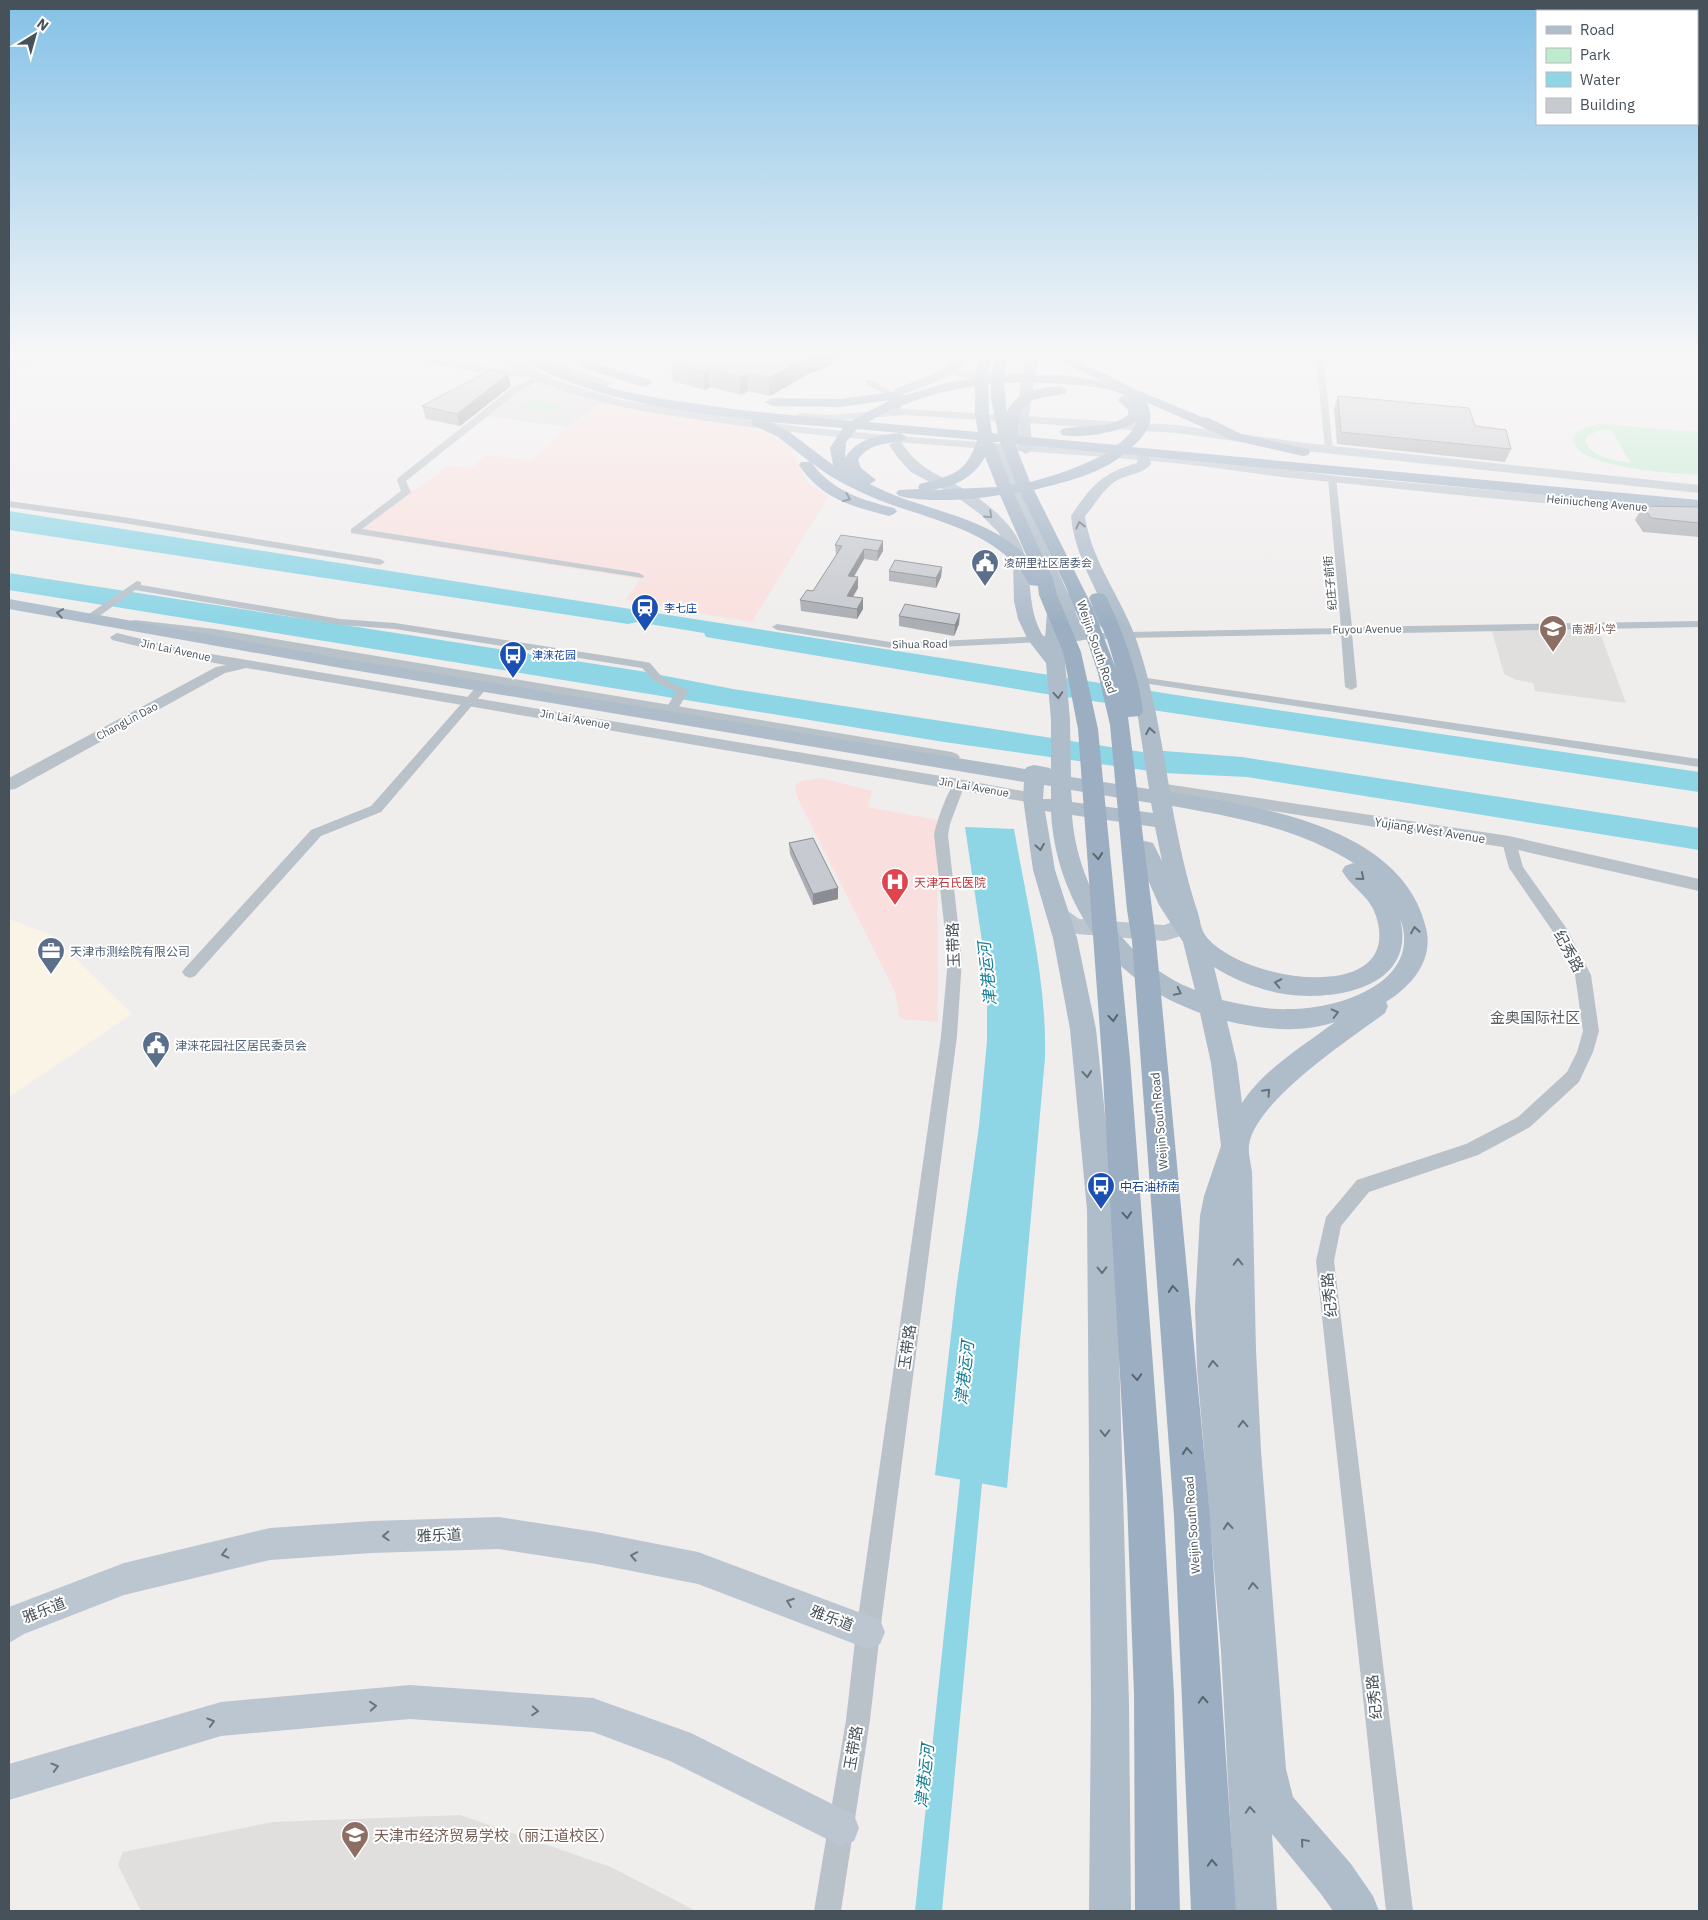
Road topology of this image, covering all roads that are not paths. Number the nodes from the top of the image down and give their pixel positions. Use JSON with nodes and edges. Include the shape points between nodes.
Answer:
{"nodes":[{"id":1,"x":446,"y":445,"type":"edge"},
{"id":2,"x":795,"y":445,"type":"edge"},
{"id":3,"x":799,"y":445,"type":"edge"},
{"id":4,"x":838,"y":445,"type":"edge"},
{"id":5,"x":866,"y":445,"type":"edge"},
{"id":6,"x":898,"y":445,"type":"edge"},
{"id":7,"x":997,"y":445,"type":"edge"},
{"id":8,"x":999,"y":445,"type":"edge"},
{"id":9,"x":1000,"y":445,"type":"edge"},
{"id":10,"x":1000,"y":445,"type":"edge"},
{"id":11,"x":1014,"y":445,"type":"edge"},
{"id":12,"x":1041,"y":445,"type":"edge"},
{"id":13,"x":1127,"y":445,"type":"edge"},
{"id":14,"x":1138,"y":445,"type":"edge"},
{"id":15,"x":1223,"y":445,"type":"edge"},
{"id":16,"x":1230,"y":445,"type":"edge"},
{"id":17,"x":1268,"y":445,"type":"edge"},
{"id":18,"x":1286,"y":445,"type":"edge"},
{"id":19,"x":1327,"y":445,"type":"edge"},
{"id":20,"x":1182,"y":450,"type":"junction"},
{"id":21,"x":1328,"y":450,"type":"junction"},
{"id":22,"x":1144,"y":458,"type":"junction"},
{"id":23,"x":1203,"y":462,"type":"junction"},
{"id":24,"x":1368,"y":462,"type":"junction"},
{"id":25,"x":1332,"y":478,"type":"junction"},
{"id":26,"x":1599,"y":490,"type":"junction"},
{"id":27,"x":1699,"y":492,"type":"edge"},
{"id":28,"x":9,"y":504,"type":"edge"},
{"id":29,"x":1699,"y":505,"type":"edge"},
{"id":30,"x":1699,"y":512,"type":"edge"},
{"id":31,"x":977,"y":533,"type":"junction"},
{"id":32,"x":380,"y":562,"type":"dead end"},
{"id":33,"x":639,"y":576,"type":"dead end"},
{"id":34,"x":1055,"y":601,"type":"junction"},
{"id":35,"x":9,"y":604,"type":"edge"},
{"id":36,"x":90,"y":618,"type":"junction"},
{"id":37,"x":9,"y":620,"type":"edge"},
{"id":38,"x":1699,"y":624,"type":"edge"},
{"id":39,"x":777,"y":627,"type":"dead end"},
{"id":40,"x":1346,"y":629,"type":"junction"},
{"id":41,"x":121,"y":630,"type":"junction"},
{"id":42,"x":1126,"y":635,"type":"junction"},
{"id":43,"x":1077,"y":636,"type":"junction"},
{"id":44,"x":1035,"y":639,"type":"junction"},
{"id":45,"x":201,"y":648,"type":"junction"},
{"id":46,"x":249,"y":665,"type":"junction"},
{"id":47,"x":489,"y":679,"type":"junction"},
{"id":48,"x":1140,"y":680,"type":"junction"},
{"id":49,"x":1351,"y":687,"type":"dead end"},
{"id":50,"x":470,"y":702,"type":"junction"},
{"id":51,"x":672,"y":708,"type":"junction"},
{"id":52,"x":1699,"y":763,"type":"edge"},
{"id":53,"x":1099,"y":775,"type":"junction"},
{"id":54,"x":9,"y":780,"type":"edge"},
{"id":55,"x":958,"y":784,"type":"junction"},
{"id":56,"x":9,"y":785,"type":"edge"},
{"id":57,"x":1034,"y":785,"type":"junction"},
{"id":58,"x":1160,"y":796,"type":"junction"},
{"id":59,"x":1511,"y":847,"type":"junction"},
{"id":60,"x":1145,"y":848,"type":"junction"},
{"id":61,"x":1699,"y":885,"type":"edge"},
{"id":62,"x":1699,"y":891,"type":"edge"},
{"id":63,"x":1066,"y":926,"type":"junction"},
{"id":64,"x":1166,"y":931,"type":"junction"},
{"id":65,"x":190,"y":972,"type":"dead end"},
{"id":66,"x":1403,"y":976,"type":"junction"},
{"id":67,"x":9,"y":1626,"type":"edge"},
{"id":68,"x":868,"y":1632,"type":"junction"},
{"id":69,"x":9,"y":1782,"type":"edge"},
{"id":70,"x":841,"y":1828,"type":"junction"},
{"id":71,"x":827,"y":1911,"type":"edge"},
{"id":72,"x":1110,"y":1911,"type":"edge"},
{"id":73,"x":1158,"y":1911,"type":"edge"},
{"id":74,"x":1214,"y":1911,"type":"edge"},
{"id":75,"x":1256,"y":1911,"type":"edge"},
{"id":76,"x":1358,"y":1911,"type":"edge"},
{"id":77,"x":1399,"y":1911,"type":"edge"}],
"edges":[{"from":1,"to":33,"type":"street","via":[[401,480],[406,492],[354,531]]},
{"from":2,"to":31,"type":"highway","one_way":true,"via":[[812,475],[839,495]]},
{"from":3,"to":13,"type":"highway","via":[[845,478],[871,488],[926,495],[970,494],[1065,477],[1098,464]]},
{"from":4,"to":31,"type":"highway","via":[[836,452],[842,469],[859,484]]},
{"from":5,"to":7,"type":"highway","via":[[856,452],[853,466],[865,478],[879,484],[906,488],[932,486],[958,478],[979,456]]},
{"from":6,"to":44,"type":"main road","one_way":true,"via":[[912,468],[959,492],[1000,524],[1021,560],[1024,613]]},
{"from":8,"to":34,"type":"highway","name":"Weijin South Road","via":[[999,477]]},
{"from":9,"to":60,"type":"highway","via":[[1049,501],[1101,604],[1126,672],[1133,702]]},
{"from":10,"to":64,"type":"highway","name":"Weijin South Road","via":[[1024,485],[1090,619],[1118,715],[1139,910]]},
{"from":11,"to":22,"type":"main road","name":"Heiniucheng Avenue"},
{"from":12,"to":20,"type":"highway"},
{"from":14,"to":20,"type":"highway"},
{"from":15,"to":23,"type":"main road","via":[[1224,461]]},
{"from":16,"to":25,"type":"main road","via":[[1231,457],[1237,462]]},
{"from":17,"to":24,"type":"highway"},
{"from":18,"to":21,"type":"main road"},
{"from":19,"to":21,"type":"street"},
{"from":20,"to":24,"type":"highway","name":"Heiniucheng Avenue"},
{"from":20,"to":26,"type":"highway","name":"Heiniucheng Avenue"},
{"from":21,"to":27,"type":"main road"},
{"from":22,"to":23,"type":"main road","name":"Heiniucheng Avenue"},
{"from":42,"to":22,"type":"main road","one_way":true,"via":[[1088,551],[1078,516],[1107,480],[1142,466]]},
{"from":23,"to":25,"type":"main road","name":"Heiniucheng Avenue"},
{"from":24,"to":26,"type":"highway","name":"Heiniucheng Avenue"},
{"from":25,"to":30,"type":"main road","name":"Heiniucheng Avenue"},
{"from":25,"to":40,"type":"street","name":"纪庄子前街"},
{"from":26,"to":27,"type":"highway","name":"Heiniucheng Avenue"},
{"from":26,"to":29,"type":"highway","name":"Heiniucheng Avenue"},
{"from":26,"to":30,"type":"highway"},
{"from":28,"to":32,"type":"street"},
{"from":31,"to":34,"type":"highway","via":[[1014,555]]},
{"from":34,"to":42,"type":"main road","via":[[1098,616]]},
{"from":34,"to":43,"type":"main road"},
{"from":34,"to":66,"type":"main road","one_way":true,"via":[[1052,641],[1066,844],[1083,894],[1098,924],[1118,948],[1154,979],[1189,997],[1232,1012],[1265,1018],[1312,1017],[1347,1010],[1371,999]]},
{"from":34,"to":73,"type":"highway","name":"Weijin South Road","one_way":true,"via":[[1072,652],[1088,729],[1115,1049],[1145,1499],[1154,1694]]},
{"from":36,"to":35,"type":"main road","name":"Jin Lai Avenue","one_way":true},
{"from":36,"to":41,"type":"main road","name":"Jin Lai Avenue"},
{"from":36,"to":51,"type":"street","via":[[133,587],[340,622],[395,626],[646,665],[658,679],[683,690]]},
{"from":37,"to":41,"type":"main road","name":"Jin Lai Avenue"},
{"from":38,"to":40,"type":"street","name":"Fuyou Avenue"},
{"from":39,"to":44,"type":"street","name":"Sihua Road","via":[[897,646]]},
{"from":40,"to":42,"type":"street","name":"Fuyou Avenue"},
{"from":40,"to":49,"type":"street","name":"纪庄子前街"},
{"from":41,"to":45,"type":"main road","name":"Jin Lai Avenue"},
{"from":41,"to":47,"type":"street","name":"Jin Lai Avenue","via":[[167,626]]},
{"from":42,"to":43,"type":"street","name":"Fuyou Avenue"},
{"from":42,"to":48,"type":"main road"},
{"from":43,"to":44,"type":"street","name":"Fuyou Avenue"},
{"from":44,"to":53,"type":"main road","via":[[1091,698]]},
{"from":45,"to":46,"type":"street","name":"Jin Lai Avenue"},
{"from":45,"to":54,"type":"street","name":"ChangLin Dao","via":[[213,662],[211,671]]},
{"from":45,"to":60,"type":"main road","one_way":true,"via":[[1258,828],[1322,852],[1369,885],[1381,900],[1389,921],[1391,939],[1388,952],[1367,975],[1330,987],[1290,986],[1247,974],[1212,954],[1186,928]]},
{"from":66,"to":45,"type":"main road","one_way":true,"via":[[1413,958],[1416,940],[1412,918],[1395,888],[1350,849],[1277,819]]},
{"from":46,"to":50,"type":"street","name":"Jin Lai Avenue"},
{"from":46,"to":56,"type":"street","name":"ChangLin Dao","via":[[221,670]]},
{"from":47,"to":50,"type":"street"},
{"from":47,"to":51,"type":"street","name":"Jin Lai Avenue"},
{"from":48,"to":52,"type":"street"},
{"from":58,"to":48,"type":"main road","one_way":true},
{"from":50,"to":55,"type":"street","name":"Jin Lai Avenue"},
{"from":50,"to":65,"type":"street","via":[[376,809],[316,833]]},
{"from":51,"to":57,"type":"street","name":"Jin Lai Avenue"},
{"from":53,"to":57,"type":"main road"},
{"from":53,"to":58,"type":"main road"},
{"from":55,"to":57,"type":"street","name":"Jin Lai Avenue"},
{"from":55,"to":68,"type":"street","name":"玉带路","via":[[941,835],[955,958],[949,1036]]},
{"from":57,"to":58,"type":"main road","via":[[1057,807],[1158,820]]},
{"from":57,"to":63,"type":"main road","one_way":true,"via":[[1044,870]]},
{"from":58,"to":59,"type":"street","name":"Yujiang West Avenue","via":[[1172,795]]},
{"from":58,"to":64,"type":"main road","via":[[1178,887]]},
{"from":59,"to":61,"type":"street","name":"Yujiang West Avenue","via":[[1546,849]]},
{"from":59,"to":62,"type":"street","name":"Yujiang West Avenue"},
{"from":59,"to":77,"type":"street","name":"纪秀路","via":[[1516,868],[1562,933],[1583,975],[1590,1030],[1585,1052],[1573,1077],[1524,1122],[1472,1150],[1363,1186],[1332,1224],[1325,1261]]},
{"from":60,"to":64,"type":"highway","via":[[1148,906]]},
{"from":63,"to":64,"type":"main road"},
{"from":63,"to":72,"type":"main road","one_way":true,"via":[[1083,1028],[1101,1210],[1110,1694]]},
{"from":74,"to":64,"type":"highway","name":"Weijin South Road","one_way":true,"via":[[1191,1497]]},
{"from":76,"to":64,"type":"main road","one_way":true,"via":[[1336,1879],[1279,1811],[1266,1769],[1244,1451],[1238,1172],[1224,1063],[1198,951]]},
{"from":75,"to":66,"type":"main road","one_way":true,"via":[[1240,1652],[1213,1368],[1210,1307],[1214,1216],[1240,1130],[1258,1101],[1292,1068],[1385,1000]]},
{"from":68,"to":67,"type":"main road","name":"雅乐道","one_way":true,"via":[[698,1568],[499,1533],[270,1544],[124,1579]]},
{"from":68,"to":70,"type":"street","name":"玉带路"},
{"from":69,"to":70,"type":"main road","one_way":true,"via":[[221,1719],[410,1702],[593,1715],[678,1746]]},
{"from":70,"to":71,"type":"street","name":"玉带路"}]}
